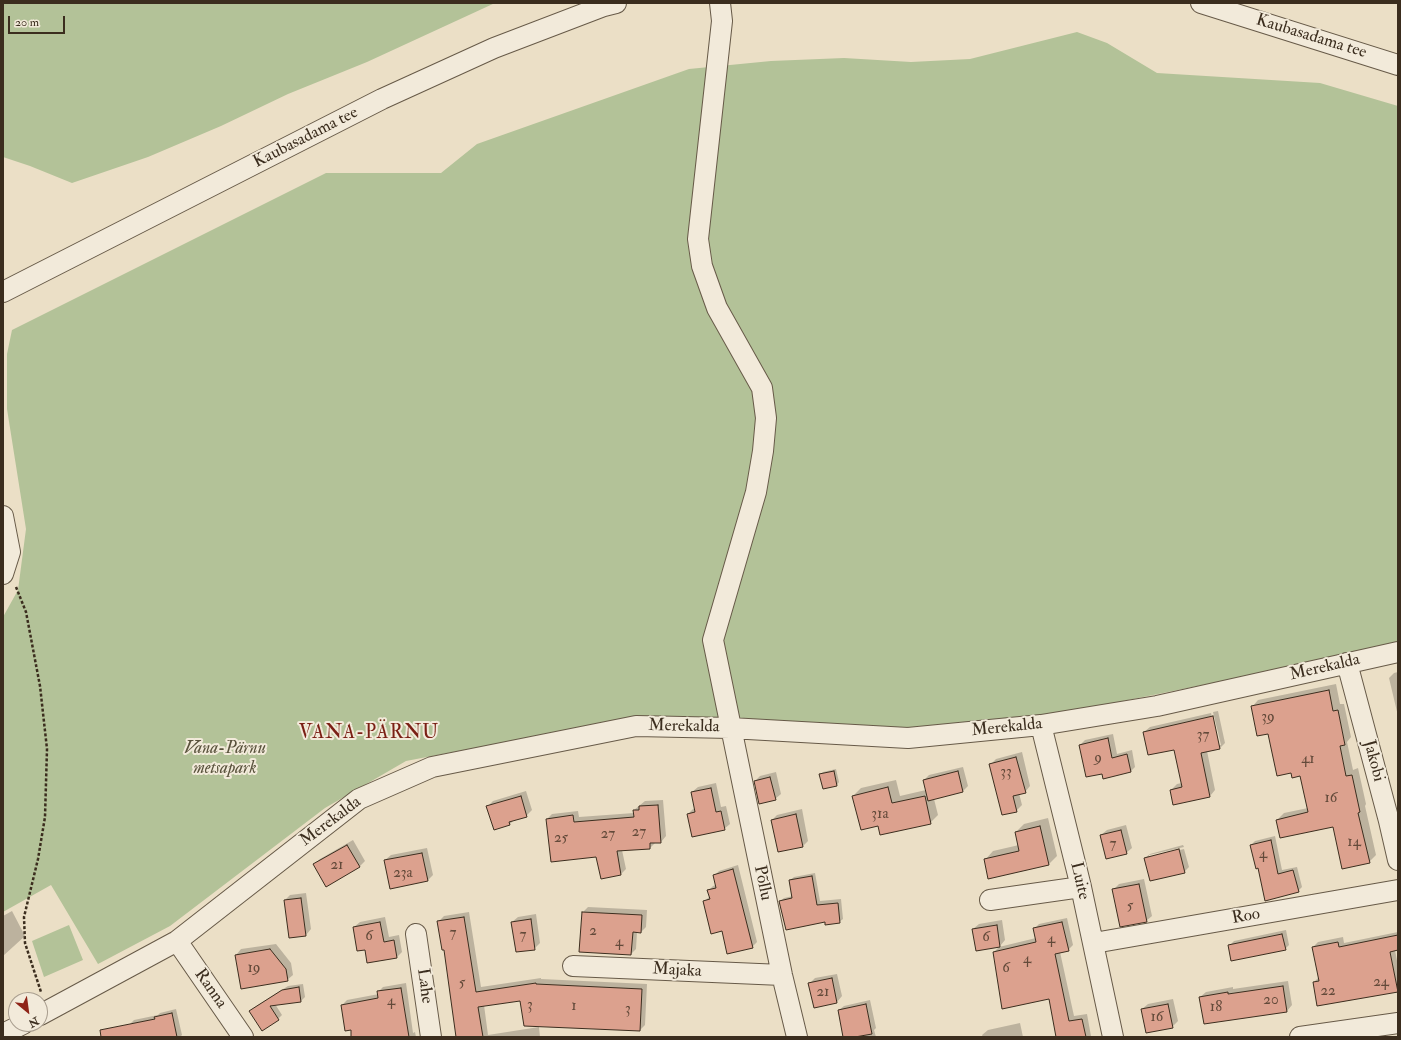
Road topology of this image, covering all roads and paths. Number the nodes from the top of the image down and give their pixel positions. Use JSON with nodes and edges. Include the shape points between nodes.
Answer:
{"nodes":[{"id":1,"x":616,"y":3,"type":"edge"},
{"id":2,"x":720,"y":3,"type":"edge"},
{"id":3,"x":1201,"y":3,"type":"edge"},
{"id":4,"x":1398,"y":64,"type":"edge"},
{"id":5,"x":3,"y":292,"type":"edge"},
{"id":6,"x":3,"y":516,"type":"edge"},
{"id":7,"x":5,"y":568,"type":"edge"},
{"id":8,"x":1398,"y":652,"type":"edge"},
{"id":9,"x":1347,"y":663,"type":"junction"},
{"id":10,"x":1041,"y":725,"type":"junction"},
{"id":11,"x":730,"y":728,"type":"junction"},
{"id":12,"x":1394,"y":820,"type":"edge"},
{"id":13,"x":1398,"y":860,"type":"edge"},
{"id":14,"x":1081,"y":887,"type":"junction"},
{"id":15,"x":1398,"y":890,"type":"edge"},
{"id":16,"x":990,"y":900,"type":"dead end"},
{"id":17,"x":416,"y":934,"type":"dead end"},
{"id":18,"x":177,"y":941,"type":"junction"},
{"id":19,"x":1094,"y":943,"type":"junction"},
{"id":20,"x":573,"y":966,"type":"dead end"},
{"id":21,"x":782,"y":975,"type":"junction"},
{"id":22,"x":41,"y":992,"type":"edge"},
{"id":23,"x":48,"y":1011,"type":"edge"},
{"id":24,"x":1398,"y":1023,"type":"edge"},
{"id":25,"x":1308,"y":1036,"type":"edge"},
{"id":26,"x":243,"y":1037,"type":"edge"},
{"id":27,"x":431,"y":1037,"type":"edge"},
{"id":28,"x":797,"y":1037,"type":"edge"},
{"id":29,"x":1113,"y":1037,"type":"edge"}],
"edges":[{"from":1,"to":5,"type":"street","name":"Kaubasadama tee","via":[[494,48],[389,96]]},
{"from":2,"to":11,"type":"street","name":"Põllu","via":[[722,21],[698,239],[702,266],[717,308],[762,388],[766,418],[756,492],[713,640]]},
{"from":3,"to":4,"type":"street","name":"Kaubasadama tee"},
{"from":6,"to":7,"type":"street","via":[[10,552]]},
{"from":7,"to":22,"type":"path","via":[[26,612],[40,686],[47,749],[45,817],[24,917],[25,943]]},
{"from":8,"to":9,"type":"street","name":"Merekalda"},
{"from":9,"to":10,"type":"street","name":"Merekalda","via":[[1158,706]]},
{"from":9,"to":12,"type":"street","name":"Jakobi"},
{"from":10,"to":11,"type":"street","name":"Merekalda","via":[[908,738]]},
{"from":10,"to":14,"type":"street","name":"Luite"},
{"from":11,"to":18,"type":"street","name":"Merekalda","via":[[636,726],[432,767],[359,799]]},
{"from":11,"to":21,"type":"street","name":"Põllu"},
{"from":12,"to":13,"type":"street","name":"Jakobi"},
{"from":14,"to":16,"type":"street"},
{"from":14,"to":19,"type":"street","name":"Luite"},
{"from":15,"to":19,"type":"street","name":"Roo"},
{"from":17,"to":27,"type":"street","name":"Lahe"},
{"from":18,"to":23,"type":"street","name":"Merekalda"},
{"from":18,"to":26,"type":"street","name":"Ranna"},
{"from":19,"to":29,"type":"street","name":"Luite"},
{"from":20,"to":21,"type":"street","name":"Majaka"},
{"from":21,"to":28,"type":"street","name":"Põllu"},
{"from":24,"to":25,"type":"street"}]}
